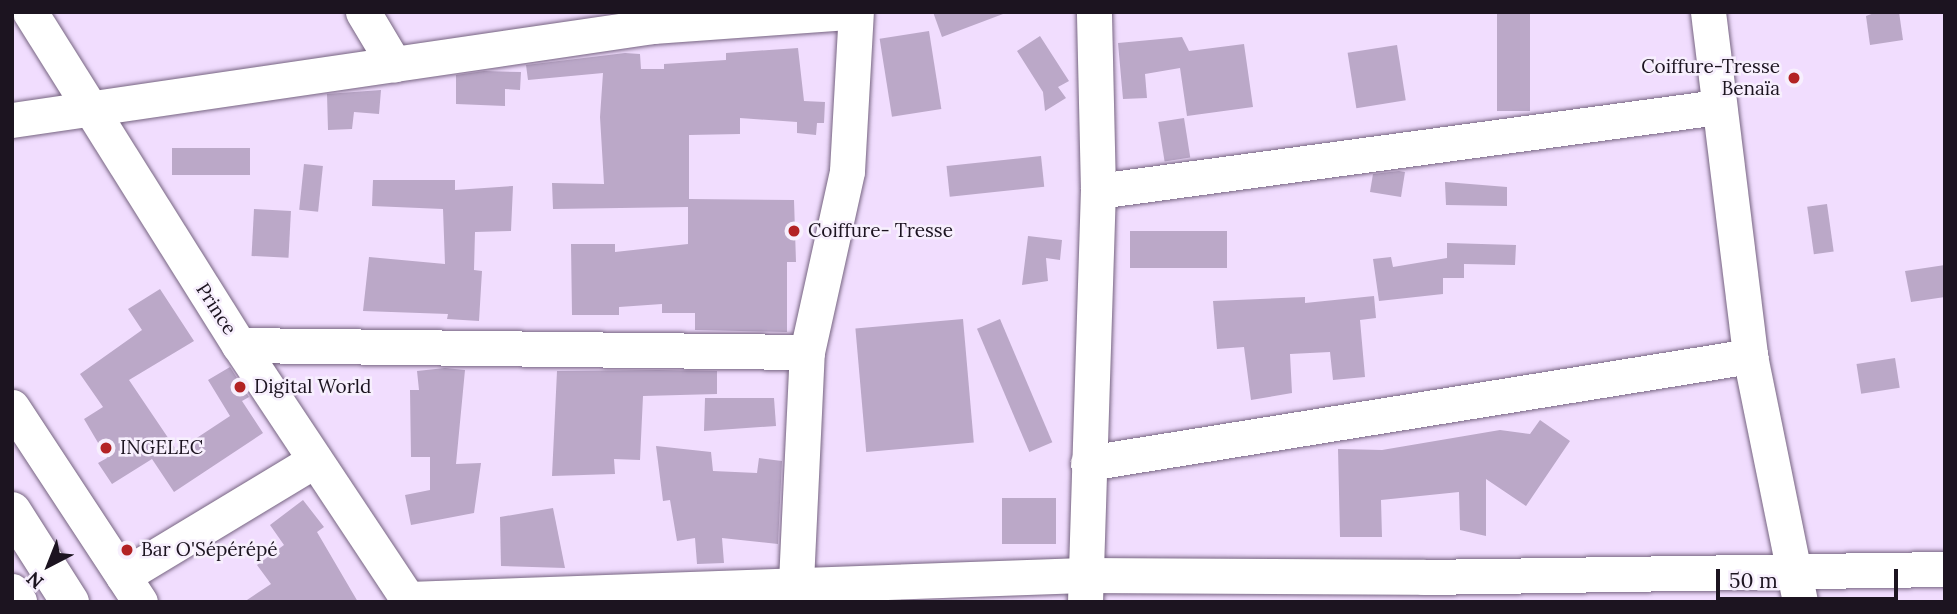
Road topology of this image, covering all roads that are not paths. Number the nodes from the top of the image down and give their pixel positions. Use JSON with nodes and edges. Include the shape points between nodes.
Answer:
{"nodes":[{"id":1,"x":30,"y":12,"type":"edge"},
{"id":2,"x":363,"y":12,"type":"edge"},
{"id":3,"x":847,"y":12,"type":"edge"},
{"id":4,"x":856,"y":12,"type":"edge"},
{"id":5,"x":1094,"y":12,"type":"edge"},
{"id":6,"x":1708,"y":12,"type":"edge"},
{"id":7,"x":394,"y":64,"type":"junction"},
{"id":8,"x":1718,"y":107,"type":"junction"},
{"id":9,"x":88,"y":109,"type":"junction"},
{"id":10,"x":12,"y":120,"type":"edge"},
{"id":11,"x":1098,"y":191,"type":"junction"},
{"id":12,"x":239,"y":345,"type":"junction"},
{"id":13,"x":807,"y":352,"type":"junction"},
{"id":14,"x":1750,"y":356,"type":"junction"},
{"id":15,"x":12,"y":407,"type":"edge"},
{"id":16,"x":315,"y":460,"type":"junction"},
{"id":17,"x":1088,"y":463,"type":"junction"},
{"id":18,"x":12,"y":511,"type":"edge"},
{"id":19,"x":1945,"y":569,"type":"edge"},
{"id":20,"x":796,"y":582,"type":"junction"},
{"id":21,"x":1797,"y":587,"type":"edge"},
{"id":22,"x":1084,"y":588,"type":"edge"},
{"id":23,"x":131,"y":589,"type":"edge"},
{"id":24,"x":12,"y":593,"type":"edge"},
{"id":25,"x":409,"y":601,"type":"edge"},
{"id":26,"x":18,"y":602,"type":"edge"},
{"id":27,"x":70,"y":602,"type":"edge"}],
"edges":[{"from":1,"to":9,"type":"street","name":"Prince"},
{"from":2,"to":7,"type":"street"},
{"from":3,"to":7,"type":"street","via":[[653,26]]},
{"from":4,"to":13,"type":"street","via":[[847,171]]},
{"from":5,"to":11,"type":"street"},
{"from":6,"to":8,"type":"street"},
{"from":7,"to":9,"type":"street"},
{"from":8,"to":11,"type":"street"},
{"from":8,"to":14,"type":"street"},
{"from":9,"to":10,"type":"street"},
{"from":9,"to":12,"type":"street","name":"Prince"},
{"from":11,"to":17,"type":"street"},
{"from":12,"to":13,"type":"street"},
{"from":12,"to":16,"type":"street","name":"Prince"},
{"from":13,"to":20,"type":"street"},
{"from":14,"to":17,"type":"street"},
{"from":14,"to":21,"type":"street"},
{"from":15,"to":23,"type":"street"},
{"from":16,"to":23,"type":"street"},
{"from":16,"to":25,"type":"street","name":"Prince"},
{"from":17,"to":22,"type":"street"},
{"from":18,"to":27,"type":"main road"},
{"from":19,"to":21,"type":"street"},
{"from":20,"to":22,"type":"street"},
{"from":20,"to":25,"type":"street"},
{"from":21,"to":22,"type":"street","via":[[1423,577]]},
{"from":24,"to":26,"type":"main road"}]}
